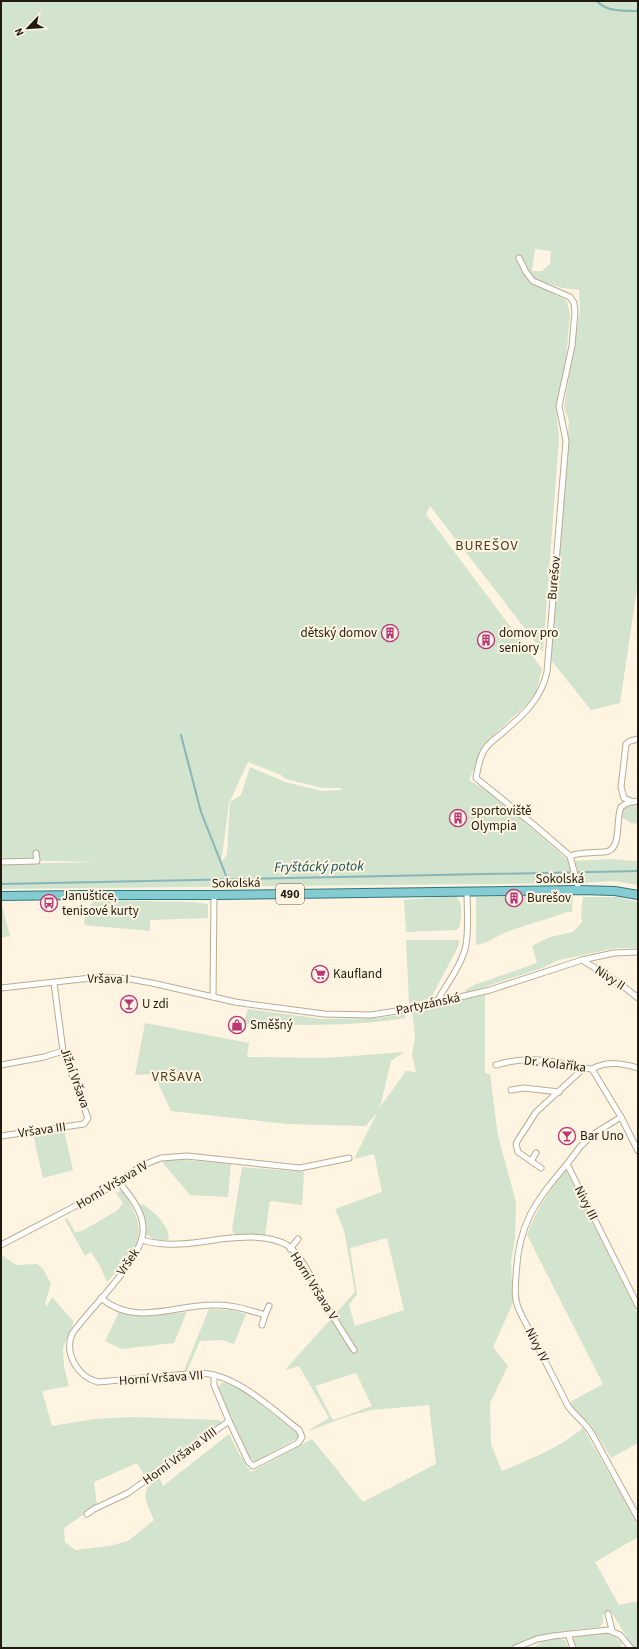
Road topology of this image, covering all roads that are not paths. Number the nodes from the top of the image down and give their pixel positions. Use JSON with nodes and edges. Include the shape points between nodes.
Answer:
{"nodes":[{"id":1,"x":519,"y":258,"type":"dead end"},
{"id":2,"x":638,"y":739,"type":"edge"},
{"id":3,"x":638,"y":801,"type":"edge"},
{"id":4,"x":632,"y":802,"type":"junction"},
{"id":5,"x":36,"y":853,"type":"dead end"},
{"id":6,"x":571,"y":859,"type":"junction"},
{"id":7,"x":1,"y":862,"type":"edge"},
{"id":8,"x":578,"y":886,"type":"junction"},
{"id":9,"x":467,"y":891,"type":"junction"},
{"id":10,"x":214,"y":895,"type":"junction"},
{"id":11,"x":638,"y":895,"type":"edge"},
{"id":12,"x":1,"y":896,"type":"edge"},
{"id":13,"x":638,"y":952,"type":"edge"},
{"id":14,"x":582,"y":960,"type":"junction"},
{"id":15,"x":54,"y":983,"type":"junction"},
{"id":16,"x":1,"y":988,"type":"edge"},
{"id":17,"x":214,"y":997,"type":"junction"},
{"id":18,"x":638,"y":998,"type":"edge"},
{"id":19,"x":436,"y":1003,"type":"junction"},
{"id":20,"x":63,"y":1051,"type":"junction"},
{"id":21,"x":1,"y":1065,"type":"edge"},
{"id":22,"x":496,"y":1065,"type":"dead end"},
{"id":23,"x":584,"y":1068,"type":"junction"},
{"id":24,"x":638,"y":1068,"type":"edge"},
{"id":25,"x":592,"y":1069,"type":"junction"},
{"id":26,"x":512,"y":1090,"type":"dead end"},
{"id":27,"x":559,"y":1092,"type":"junction"},
{"id":28,"x":621,"y":1117,"type":"junction"},
{"id":29,"x":84,"y":1124,"type":"joint"},
{"id":30,"x":1,"y":1136,"type":"edge"},
{"id":31,"x":638,"y":1151,"type":"edge"},
{"id":32,"x":536,"y":1153,"type":"dead end"},
{"id":33,"x":349,"y":1158,"type":"dead end"},
{"id":34,"x":531,"y":1161,"type":"junction"},
{"id":35,"x":567,"y":1164,"type":"junction"},
{"id":36,"x":542,"y":1168,"type":"dead end"},
{"id":37,"x":119,"y":1182,"type":"junction"},
{"id":38,"x":298,"y":1239,"type":"dead end"},
{"id":39,"x":142,"y":1240,"type":"junction"},
{"id":40,"x":1,"y":1245,"type":"edge"},
{"id":41,"x":290,"y":1248,"type":"junction"},
{"id":42,"x":101,"y":1298,"type":"junction"},
{"id":43,"x":269,"y":1306,"type":"dead end"},
{"id":44,"x":638,"y":1306,"type":"edge"},
{"id":45,"x":265,"y":1315,"type":"junction"},
{"id":46,"x":262,"y":1325,"type":"dead end"},
{"id":47,"x":72,"y":1334,"type":"joint"},
{"id":48,"x":354,"y":1350,"type":"dead end"},
{"id":49,"x":214,"y":1375,"type":"junction"},
{"id":50,"x":230,"y":1420,"type":"junction"},
{"id":51,"x":87,"y":1514,"type":"dead end"},
{"id":52,"x":638,"y":1518,"type":"edge"},
{"id":53,"x":608,"y":1614,"type":"dead end"},
{"id":54,"x":612,"y":1630,"type":"junction"},
{"id":55,"x":568,"y":1634,"type":"junction"},
{"id":56,"x":515,"y":1648,"type":"edge"},
{"id":57,"x":573,"y":1648,"type":"edge"},
{"id":58,"x":631,"y":1648,"type":"edge"}],
"edges":[{"from":1,"to":6,"type":"street","name":"Burešov","via":[[533,281],[570,297],[575,312],[572,346],[559,406],[566,441],[547,672],[536,700],[486,748],[476,778]]},
{"from":2,"to":4,"type":"street","via":[[626,744],[621,787],[624,798]]},
{"from":3,"to":4,"type":"street"},
{"from":4,"to":6,"type":"street","via":[[623,805],[620,811],[612,849],[606,852],[577,853]]},
{"from":5,"to":7,"type":"street","via":[[37,861]]},
{"from":6,"to":8,"type":"street"},
{"from":8,"to":9,"type":"main road","name":"Sokolská","number":"490"},
{"from":8,"to":11,"type":"main road","name":"Sokolská","number":"490"},
{"from":9,"to":10,"type":"main road","name":"Sokolská","number":"490"},
{"from":9,"to":19,"type":"street","via":[[465,948]]},
{"from":10,"to":12,"type":"main road","name":"Sokolská","number":"490"},
{"from":10,"to":17,"type":"street"},
{"from":13,"to":14,"type":"street","name":"Partyzánská","via":[[614,953]]},
{"from":14,"to":18,"type":"street","name":"Nivy II","via":[[618,982]]},
{"from":14,"to":19,"type":"street","name":"Partyzánská","via":[[490,990]]},
{"from":15,"to":16,"type":"street","name":"Vršava I"},
{"from":15,"to":17,"type":"street","name":"Vršava I","via":[[114,977]]},
{"from":15,"to":20,"type":"street","name":"Jižní Vršava"},
{"from":17,"to":19,"type":"street","name":"Partyzánská","via":[[256,1005],[334,1014],[372,1014]]},
{"from":20,"to":21,"type":"street"},
{"from":20,"to":29,"type":"street","name":"Jižní Vršava","via":[[88,1114]]},
{"from":22,"to":23,"type":"street","name":"Dr. Kolaříka","via":[[514,1060],[535,1059]]},
{"from":23,"to":25,"type":"street","name":"Dr. Kolaříka"},
{"from":23,"to":27,"type":"street"},
{"from":24,"to":25,"type":"street","via":[[611,1063]]},
{"from":25,"to":28,"type":"street","name":"Dr. Kolaříka"},
{"from":26,"to":27,"type":"street","via":[[524,1088]]},
{"from":27,"to":34,"type":"street","via":[[536,1112],[516,1144],[518,1152]]},
{"from":28,"to":31,"type":"street","name":"Dr. Kolaříka"},
{"from":28,"to":35,"type":"street","via":[[592,1135]]},
{"from":29,"to":30,"type":"street","name":"Vršava III"},
{"from":32,"to":34,"type":"street"},
{"from":33,"to":37,"type":"street","name":"Horní Vršava IV","via":[[300,1168],[177,1156],[161,1158],[143,1165]]},
{"from":34,"to":36,"type":"street"},
{"from":35,"to":44,"type":"street","name":"Nivy III"},
{"from":35,"to":52,"type":"street","name":"Nivy IV","via":[[526,1221],[516,1257],[516,1301],[568,1406],[592,1434]]},
{"from":37,"to":39,"type":"street","name":"Vršek","via":[[141,1217]]},
{"from":37,"to":40,"type":"street","name":"Horní Vršava IV"},
{"from":38,"to":41,"type":"street"},
{"from":39,"to":41,"type":"street","name":"Horní Vršava V","via":[[163,1244],[186,1244],[230,1238],[255,1238]]},
{"from":39,"to":42,"type":"street","name":"Vršek","via":[[133,1260]]},
{"from":41,"to":48,"type":"street","name":"Horní Vršava V","via":[[305,1267]]},
{"from":42,"to":45,"type":"street","via":[[119,1310],[138,1314],[213,1305],[235,1307]]},
{"from":42,"to":47,"type":"street","name":"Vršek"},
{"from":43,"to":45,"type":"street"},
{"from":45,"to":46,"type":"street"},
{"from":47,"to":49,"type":"street","name":"Horní Vršava VII","via":[[69,1343],[71,1357],[83,1375],[94,1381],[199,1373]]},
{"from":49,"to":50,"type":"street","name":"Horní Vršava VIII","via":[[214,1385]]},
{"from":49,"to":50,"type":"street","name":"Horní Vršava VII","via":[[247,1390],[302,1434],[302,1438],[298,1443],[253,1466],[248,1461]]},
{"from":50,"to":51,"type":"street","name":"Horní Vršava VIII","via":[[128,1493]]},
{"from":53,"to":54,"type":"street"},
{"from":54,"to":55,"type":"street"},
{"from":54,"to":58,"type":"street"},
{"from":55,"to":56,"type":"street","via":[[540,1638]]},
{"from":55,"to":57,"type":"street"}]}
